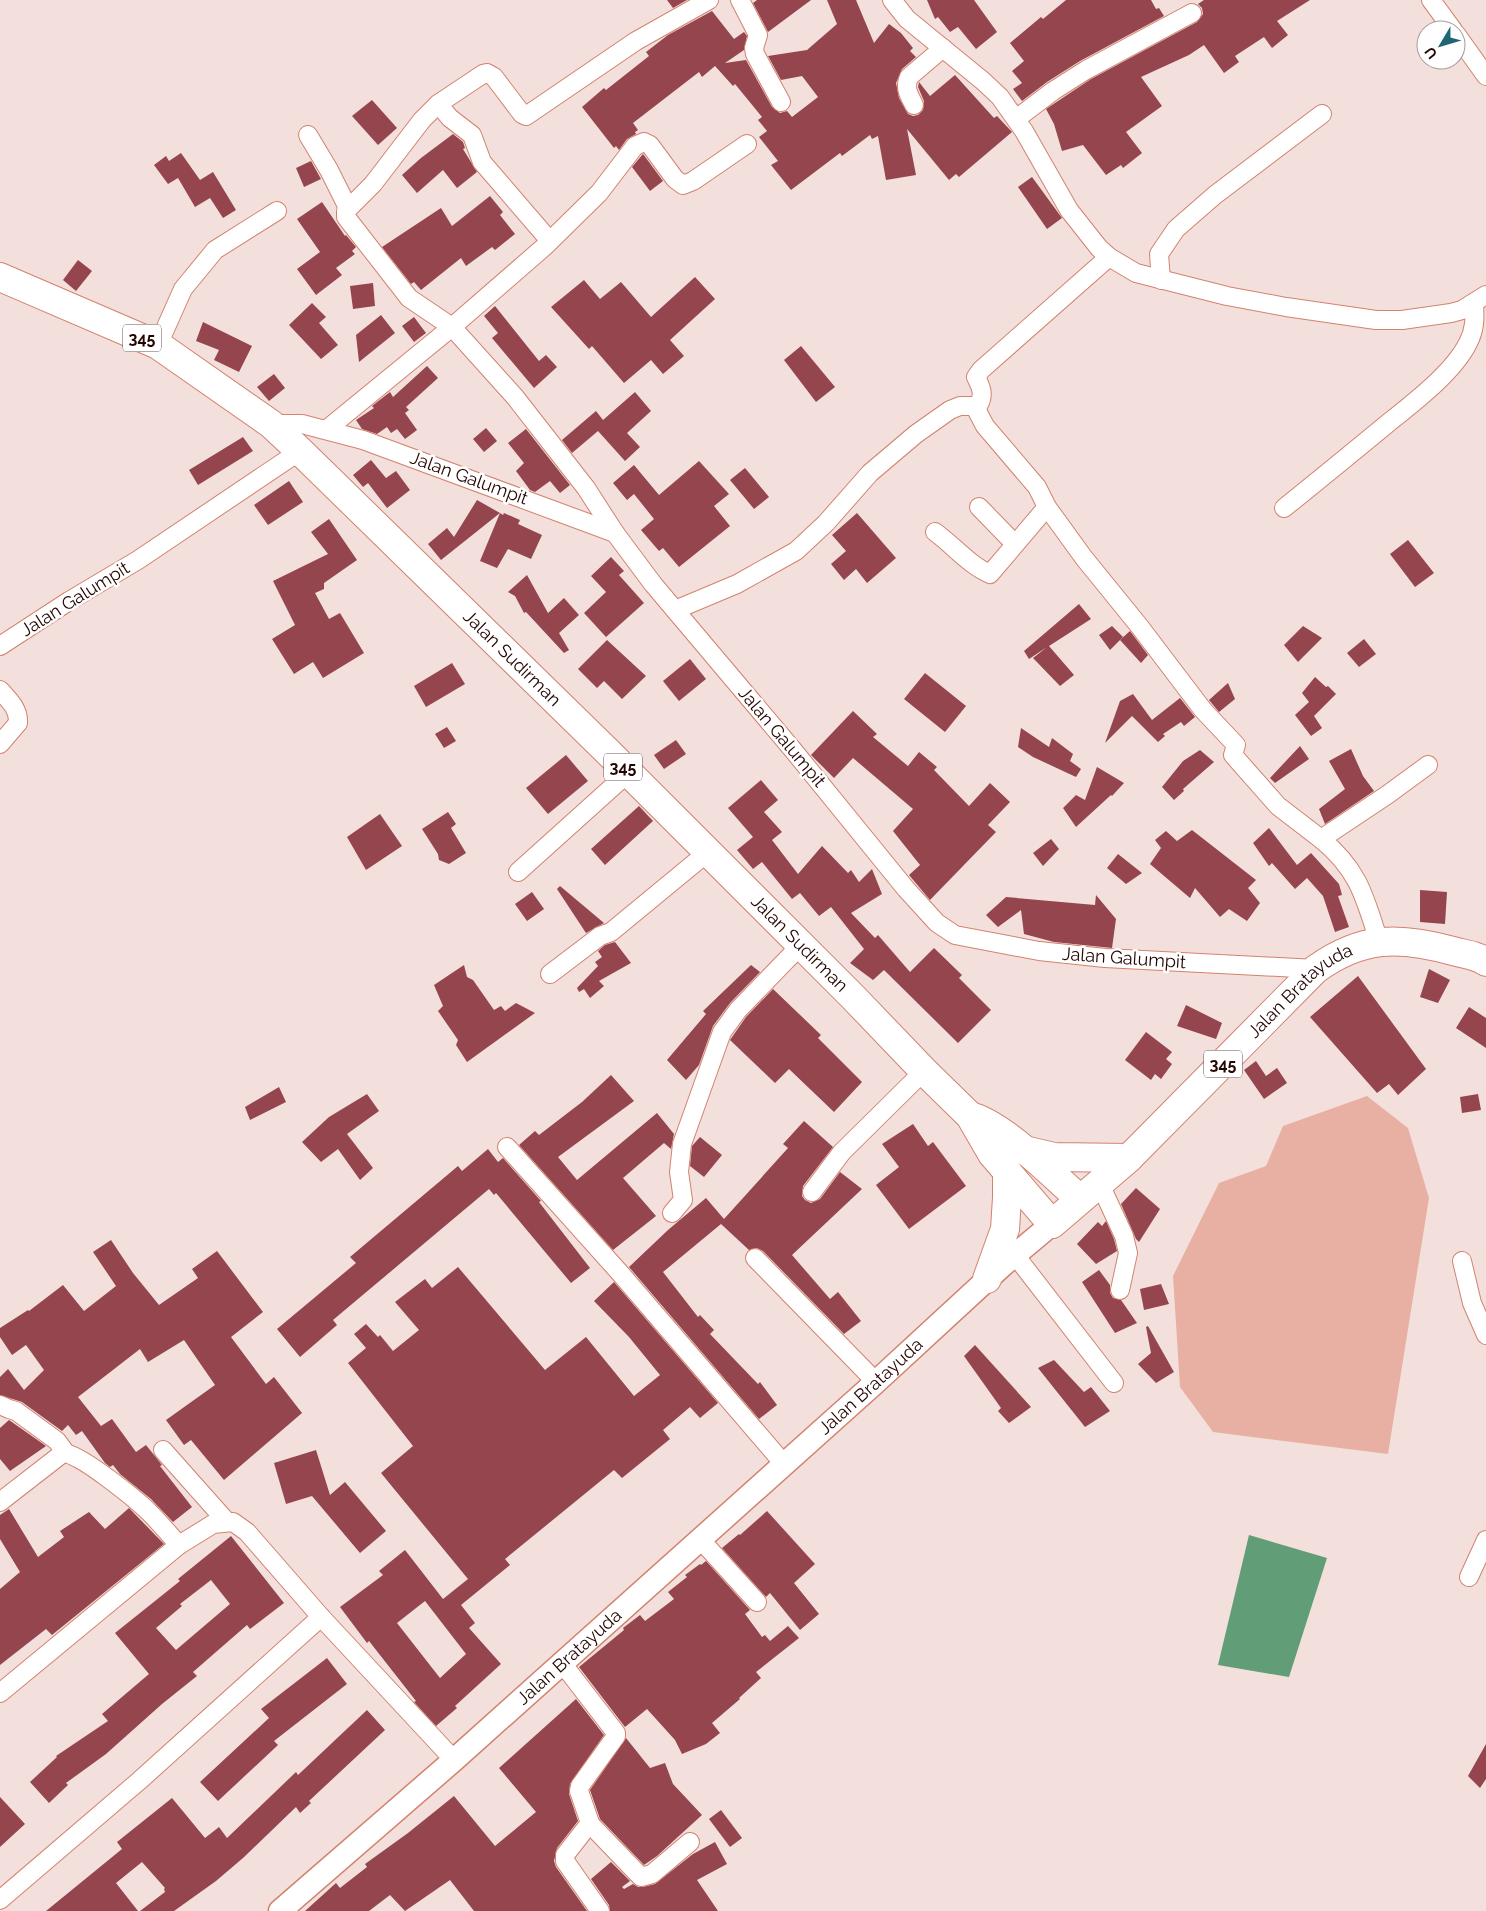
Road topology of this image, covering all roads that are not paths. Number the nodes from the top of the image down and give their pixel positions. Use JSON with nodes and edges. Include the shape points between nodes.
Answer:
{"nodes":[{"id":1,"x":710,"y":0,"type":"edge"},
{"id":2,"x":740,"y":0,"type":"edge"},
{"id":3,"x":892,"y":0,"type":"edge"},
{"id":4,"x":1431,"y":0,"type":"edge"},
{"id":5,"x":1192,"y":13,"type":"dead end"},
{"id":6,"x":1446,"y":20,"type":"edge"},
{"id":7,"x":943,"y":48,"type":"junction"},
{"id":8,"x":1466,"y":48,"type":"edge"},
{"id":9,"x":1486,"y":76,"type":"edge"},
{"id":10,"x":781,"y":102,"type":"dead end"},
{"id":11,"x":438,"y":104,"type":"junction"},
{"id":12,"x":914,"y":105,"type":"dead end"},
{"id":13,"x":1023,"y":113,"type":"junction"},
{"id":14,"x":1322,"y":114,"type":"dead end"},
{"id":15,"x":308,"y":136,"type":"dead end"},
{"id":16,"x":747,"y":144,"type":"dead end"},
{"id":17,"x":348,"y":208,"type":"junction"},
{"id":18,"x":277,"y":211,"type":"dead end"},
{"id":19,"x":550,"y":241,"type":"junction"},
{"id":20,"x":1109,"y":257,"type":"junction"},
{"id":21,"x":1160,"y":272,"type":"junction"},
{"id":22,"x":0,"y":277,"type":"edge"},
{"id":23,"x":1480,"y":299,"type":"edge"},
{"id":24,"x":452,"y":327,"type":"junction"},
{"id":25,"x":158,"y":345,"type":"junction"},
{"id":26,"x":974,"y":407,"type":"junction"},
{"id":27,"x":271,"y":424,"type":"junction"},
{"id":28,"x":326,"y":430,"type":"junction"},
{"id":29,"x":300,"y":450,"type":"junction"},
{"id":30,"x":979,"y":507,"type":"dead end"},
{"id":31,"x":1047,"y":507,"type":"junction"},
{"id":32,"x":1284,"y":508,"type":"dead end"},
{"id":33,"x":615,"y":532,"type":"junction"},
{"id":34,"x":935,"y":532,"type":"dead end"},
{"id":35,"x":1014,"y":543,"type":"junction"},
{"id":36,"x":675,"y":610,"type":"junction"},
{"id":37,"x":0,"y":646,"type":"edge"},
{"id":38,"x":0,"y":690,"type":"edge"},
{"id":39,"x":0,"y":744,"type":"edge"},
{"id":40,"x":1428,"y":766,"type":"dead end"},
{"id":41,"x":628,"y":773,"type":"junction"},
{"id":42,"x":1321,"y":839,"type":"junction"},
{"id":43,"x":708,"y":852,"type":"junction"},
{"id":44,"x":518,"y":872,"type":"dead end"},
{"id":45,"x":1379,"y":942,"type":"junction"},
{"id":46,"x":800,"y":945,"type":"junction"},
{"id":47,"x":1485,"y":958,"type":"edge"},
{"id":48,"x":1316,"y":969,"type":"junction"},
{"id":49,"x":550,"y":974,"type":"dead end"},
{"id":50,"x":924,"y":1071,"type":"junction"},
{"id":51,"x":970,"y":1116,"type":"junction"},
{"id":52,"x":506,"y":1147,"type":"dead end"},
{"id":53,"x":1024,"y":1150,"type":"junction"},
{"id":54,"x":1129,"y":1158,"type":"junction"},
{"id":55,"x":1007,"y":1171,"type":"junction"},
{"id":56,"x":1090,"y":1191,"type":"junction"},
{"id":57,"x":812,"y":1192,"type":"dead end"},
{"id":58,"x":672,"y":1213,"type":"dead end"},
{"id":59,"x":1052,"y":1224,"type":"junction"},
{"id":60,"x":1015,"y":1255,"type":"junction"},
{"id":61,"x":755,"y":1258,"type":"dead end"},
{"id":62,"x":1462,"y":1261,"type":"dead end"},
{"id":63,"x":987,"y":1279,"type":"junction"},
{"id":64,"x":1120,"y":1290,"type":"dead end"},
{"id":65,"x":1486,"y":1335,"type":"edge"},
{"id":66,"x":876,"y":1382,"type":"junction"},
{"id":67,"x":1114,"y":1383,"type":"dead end"},
{"id":68,"x":0,"y":1405,"type":"edge"},
{"id":69,"x":163,"y":1450,"type":"dead end"},
{"id":70,"x":65,"y":1452,"type":"junction"},
{"id":71,"x":784,"y":1464,"type":"junction"},
{"id":72,"x":0,"y":1502,"type":"edge"},
{"id":73,"x":227,"y":1522,"type":"junction"},
{"id":74,"x":700,"y":1539,"type":"junction"},
{"id":75,"x":1486,"y":1540,"type":"edge"},
{"id":76,"x":179,"y":1545,"type":"junction"},
{"id":77,"x":1469,"y":1577,"type":"dead end"},
{"id":78,"x":757,"y":1602,"type":"dead end"},
{"id":79,"x":321,"y":1617,"type":"junction"},
{"id":80,"x":562,"y":1663,"type":"junction"},
{"id":81,"x":0,"y":1694,"type":"edge"},
{"id":82,"x":454,"y":1760,"type":"junction"},
{"id":83,"x":590,"y":1824,"type":"junction"},
{"id":84,"x":690,"y":1842,"type":"dead end"},
{"id":85,"x":4,"y":1901,"type":"edge"},
{"id":86,"x":290,"y":1908,"type":"edge"},
{"id":87,"x":600,"y":1911,"type":"edge"}],
"edges":[{"from":1,"to":11,"type":"street","via":[[636,40],[526,116],[487,73]]},
{"from":2,"to":10,"type":"street","via":[[758,35],[754,48],[756,54]]},
{"from":3,"to":7,"type":"street","via":[[907,19]]},
{"from":4,"to":6,"type":"street"},
{"from":5,"to":13,"type":"street","via":[[1086,70]]},
{"from":7,"to":12,"type":"street","via":[[909,77],[907,91]]},
{"from":7,"to":13,"type":"street"},
{"from":8,"to":9,"type":"street"},
{"from":11,"to":17,"type":"street","via":[[373,184]]},
{"from":11,"to":19,"type":"street","via":[[472,135],[482,162]]},
{"from":13,"to":20,"type":"street","via":[[1069,210]]},
{"from":14,"to":21,"type":"street","via":[[1214,195],[1176,229],[1159,254]]},
{"from":15,"to":17,"type":"street"},
{"from":16,"to":19,"type":"street","via":[[682,185],[650,145],[639,144],[599,193]]},
{"from":17,"to":24,"type":"street","via":[[346,217],[409,298]]},
{"from":18,"to":25,"type":"street","via":[[215,250],[184,289]]},
{"from":19,"to":24,"type":"street"},
{"from":20,"to":21,"type":"street","via":[[1136,273]]},
{"from":20,"to":26,"type":"street","via":[[981,370],[976,378],[983,391],[979,404]]},
{"from":21,"to":23,"type":"street","via":[[1286,307],[1376,320],[1402,320],[1462,310]]},
{"from":22,"to":25,"type":"main road","name":"Jalan Sudirman","number":"345"},
{"from":23,"to":32,"type":"street","via":[[1468,344],[1451,367],[1405,410]]},
{"from":24,"to":28,"type":"street"},
{"from":24,"to":33,"type":"street","via":[[515,397],[586,488]]},
{"from":25,"to":27,"type":"main road","name":"Jalan Sudirman","number":"345"},
{"from":26,"to":31,"type":"street","via":[[985,426],[1037,487]]},
{"from":26,"to":36,"type":"street","via":[[950,410],[916,434],[870,473],[796,551],[737,584]]},
{"from":27,"to":28,"type":"street","name":"Jalan Galumpit","via":[[302,424]]},
{"from":27,"to":29,"type":"main road","name":"Jalan Sudirman","number":"345"},
{"from":28,"to":33,"type":"street","name":"Jalan Galumpit","via":[[363,440]]},
{"from":29,"to":37,"type":"street","name":"Jalan Galumpit","via":[[138,560]]},
{"from":29,"to":41,"type":"main road","name":"Jalan Sudirman","number":"345"},
{"from":30,"to":35,"type":"street"},
{"from":31,"to":35,"type":"street"},
{"from":31,"to":42,"type":"street","via":[[1203,710],[1236,745],[1232,755],[1278,806]]},
{"from":33,"to":36,"type":"street","name":"Jalan Galumpit"},
{"from":34,"to":35,"type":"street","via":[[990,574]]},
{"from":36,"to":48,"type":"street","name":"Jalan Galumpit","via":[[906,889],[946,930],[955,935],[1039,951],[1159,962]]},
{"from":38,"to":39,"type":"street","via":[[16,709],[18,723]]},
{"from":40,"to":42,"type":"street"},
{"from":41,"to":43,"type":"main road","name":"Jalan Sudirman","number":"345"},
{"from":41,"to":44,"type":"street"},
{"from":42,"to":45,"type":"street","via":[[1348,866],[1361,886]]},
{"from":43,"to":46,"type":"main road","name":"Jalan Sudirman","number":"345"},
{"from":43,"to":49,"type":"street","via":[[611,932],[600,936]]},
{"from":45,"to":47,"type":"main road","name":"Jalan Bratayuda","number":"345","via":[[1415,942]]},
{"from":45,"to":48,"type":"main road","name":"Jalan Bratayuda","number":"345","via":[[1347,951]]},
{"from":46,"to":50,"type":"main road","name":"Jalan Sudirman","number":"345"},
{"from":46,"to":58,"type":"street","via":[[738,1010],[722,1032],[682,1144],[679,1172],[683,1200]]},
{"from":48,"to":54,"type":"main road","name":"Jalan Bratayuda","number":"345"},
{"from":50,"to":51,"type":"main road","name":"Jalan Sudirman","number":"345"},
{"from":50,"to":57,"type":"street","via":[[842,1152]]},
{"from":51,"to":53,"type":"main road","number":"345","via":[[992,1125]]},
{"from":51,"to":55,"type":"main road","number":"345","via":[[992,1154]]},
{"from":52,"to":71,"type":"street","via":[[620,1272]]},
{"from":53,"to":54,"type":"main road","number":"345","via":[[1054,1157]]},
{"from":53,"to":56,"type":"main road","number":"345"},
{"from":54,"to":56,"type":"main road","name":"Jalan Bratayuda","number":"345"},
{"from":55,"to":59,"type":"main road","number":"345"},
{"from":55,"to":63,"type":"main road","via":[[1005,1229]]},
{"from":56,"to":59,"type":"main road","name":"Jalan Bratayuda","number":"345"},
{"from":56,"to":64,"type":"street","via":[[1124,1236],[1128,1253]]},
{"from":59,"to":60,"type":"street","name":"Jalan Bratayuda"},
{"from":60,"to":63,"type":"street","name":"Jalan Bratayuda"},
{"from":60,"to":67,"type":"street"},
{"from":61,"to":66,"type":"street"},
{"from":62,"to":65,"type":"street","via":[[1472,1303]]},
{"from":63,"to":66,"type":"street","name":"Jalan Bratayuda"},
{"from":66,"to":71,"type":"street","name":"Jalan Bratayuda"},
{"from":68,"to":70,"type":"street","via":[[16,1411],[57,1441]]},
{"from":69,"to":73,"type":"street"},
{"from":70,"to":72,"type":"street"},
{"from":70,"to":76,"type":"street","via":[[121,1488],[150,1512]]},
{"from":71,"to":74,"type":"street","name":"Jalan Bratayuda"},
{"from":73,"to":76,"type":"street","via":[[213,1524]]},
{"from":73,"to":79,"type":"street","via":[[239,1524],[247,1532]]},
{"from":74,"to":78,"type":"street"},
{"from":74,"to":80,"type":"street","name":"Jalan Bratayuda"},
{"from":75,"to":77,"type":"street"},
{"from":76,"to":81,"type":"street"},
{"from":79,"to":82,"type":"street"},
{"from":79,"to":85,"type":"street"},
{"from":80,"to":82,"type":"street","name":"Jalan Bratayuda"},
{"from":80,"to":83,"type":"street","via":[[616,1733],[580,1786]]},
{"from":82,"to":86,"type":"street","name":"Jalan Bratayuda"},
{"from":83,"to":84,"type":"street","via":[[641,1877],[652,1874]]},
{"from":83,"to":87,"type":"street","via":[[565,1855],[565,1861]]}]}
